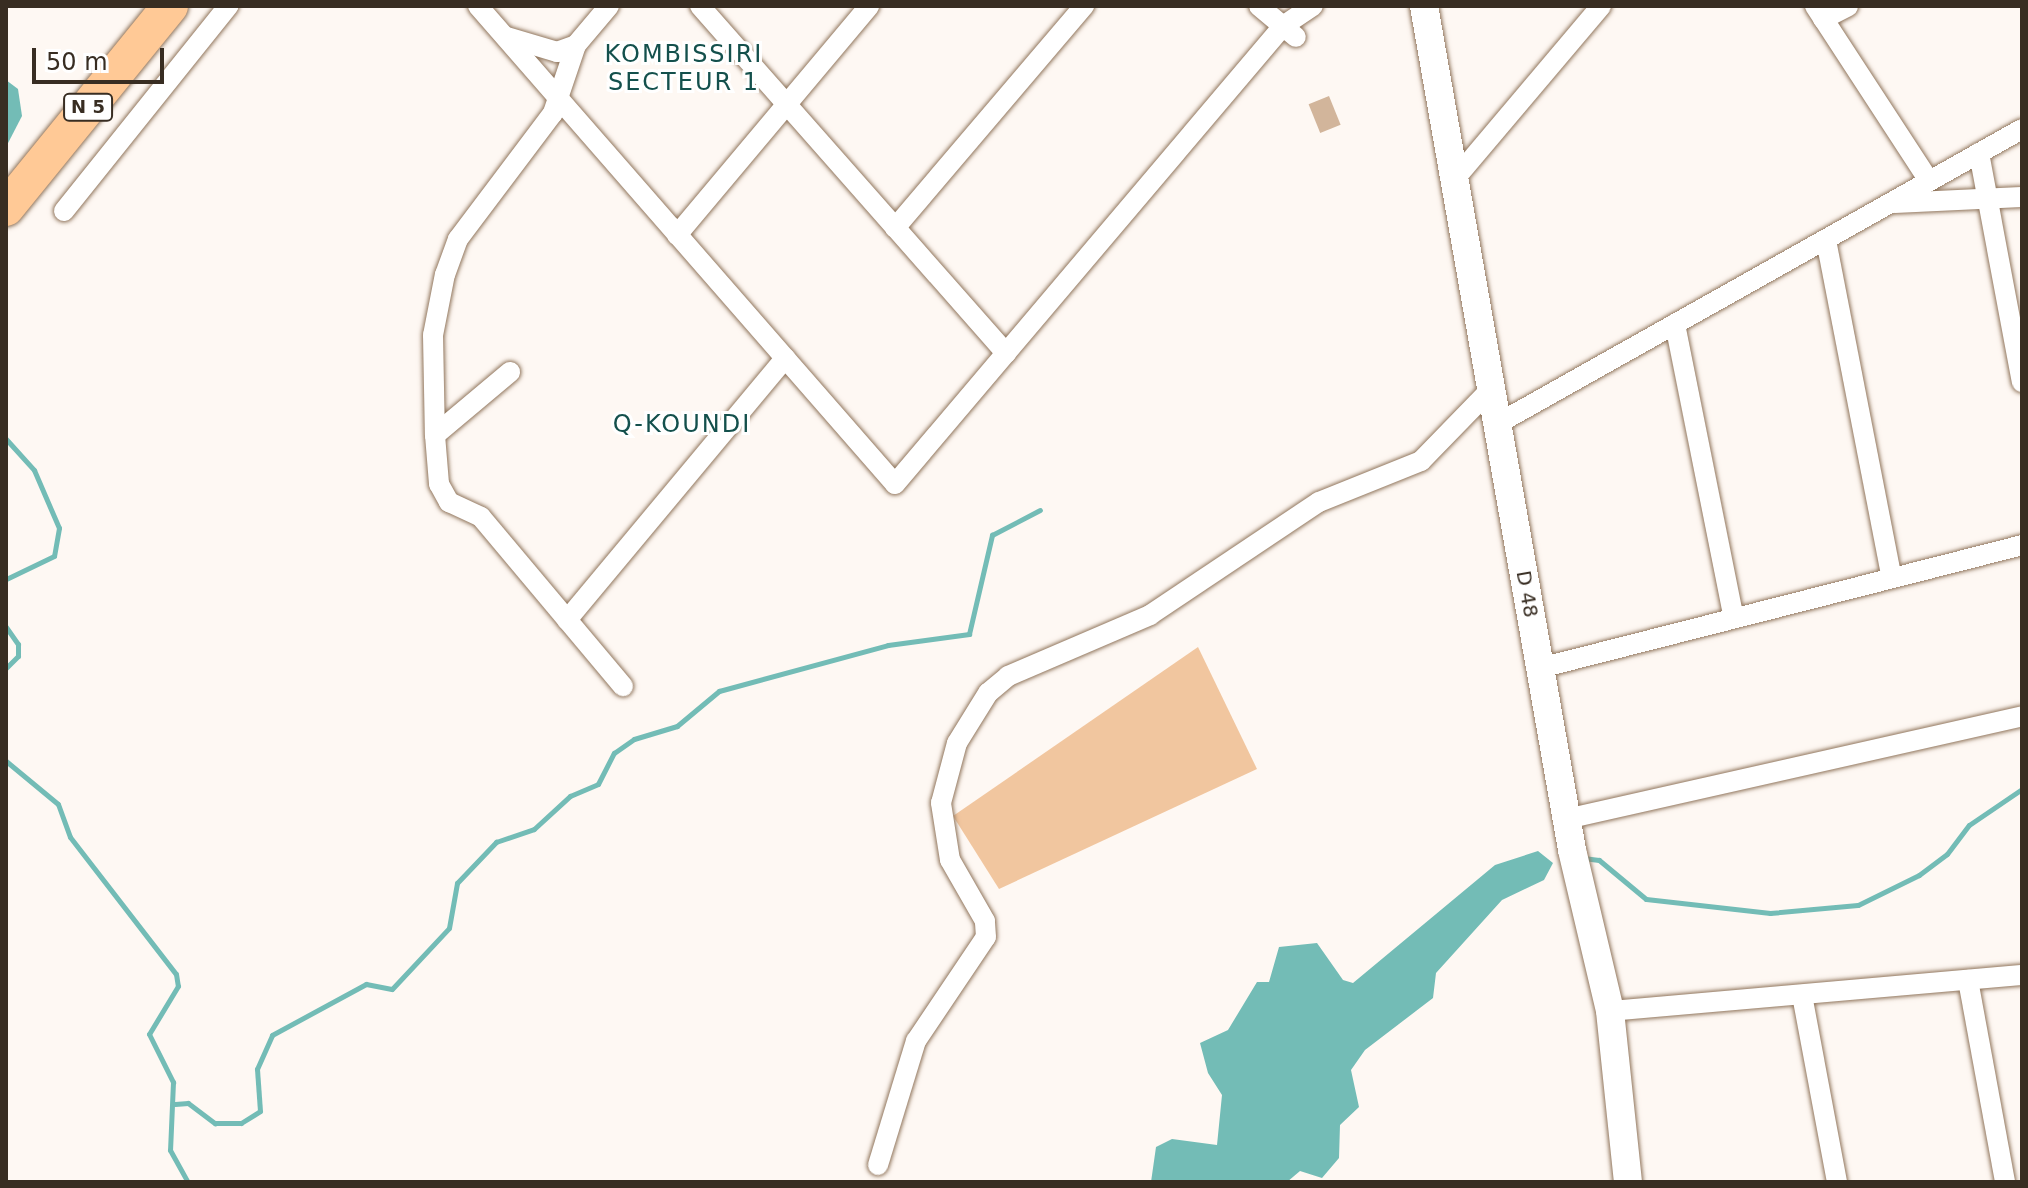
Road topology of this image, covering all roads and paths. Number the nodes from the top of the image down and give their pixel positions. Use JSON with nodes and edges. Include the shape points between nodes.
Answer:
{"nodes":[{"id":1,"x":170,"y":6,"type":"edge"},
{"id":2,"x":228,"y":6,"type":"edge"},
{"id":3,"x":478,"y":6,"type":"edge"},
{"id":4,"x":609,"y":6,"type":"edge"},
{"id":5,"x":700,"y":6,"type":"edge"},
{"id":6,"x":869,"y":6,"type":"edge"},
{"id":7,"x":1084,"y":6,"type":"edge"},
{"id":8,"x":1259,"y":6,"type":"edge"},
{"id":9,"x":1313,"y":6,"type":"edge"},
{"id":10,"x":1424,"y":6,"type":"edge"},
{"id":11,"x":1601,"y":6,"type":"edge"},
{"id":12,"x":1848,"y":6,"type":"edge"},
{"id":13,"x":1819,"y":12,"type":"edge"},
{"id":14,"x":1289,"y":32,"type":"junction"},
{"id":15,"x":505,"y":36,"type":"junction"},
{"id":16,"x":576,"y":45,"type":"junction"},
{"id":17,"x":559,"y":103,"type":"junction"},
{"id":18,"x":786,"y":104,"type":"junction"},
{"id":19,"x":2022,"y":129,"type":"edge"},
{"id":20,"x":1979,"y":153,"type":"junction"},
{"id":21,"x":1454,"y":180,"type":"junction"},
{"id":22,"x":1929,"y":181,"type":"junction"},
{"id":23,"x":2022,"y":197,"type":"edge"},
{"id":24,"x":1988,"y":200,"type":"junction"},
{"id":25,"x":1890,"y":203,"type":"junction"},
{"id":26,"x":6,"y":208,"type":"edge"},
{"id":27,"x":64,"y":211,"type":"dead end"},
{"id":28,"x":895,"y":228,"type":"junction"},
{"id":29,"x":677,"y":235,"type":"junction"},
{"id":30,"x":1826,"y":240,"type":"junction"},
{"id":31,"x":1675,"y":324,"type":"junction"},
{"id":32,"x":1006,"y":353,"type":"junction"},
{"id":33,"x":785,"y":358,"type":"junction"},
{"id":34,"x":510,"y":372,"type":"dead end"},
{"id":35,"x":2022,"y":382,"type":"edge"},
{"id":36,"x":1491,"y":389,"type":"junction"},
{"id":37,"x":1497,"y":424,"type":"junction"},
{"id":38,"x":435,"y":435,"type":"junction"},
{"id":39,"x":2022,"y":545,"type":"edge"},
{"id":40,"x":1892,"y":578,"type":"junction"},
{"id":41,"x":1734,"y":618,"type":"junction"},
{"id":42,"x":567,"y":620,"type":"junction"},
{"id":43,"x":1540,"y":668,"type":"junction"},
{"id":44,"x":623,"y":686,"type":"dead end"},
{"id":45,"x":2022,"y":716,"type":"edge"},
{"id":46,"x":1566,"y":819,"type":"junction"},
{"id":47,"x":2022,"y":975,"type":"edge"},
{"id":48,"x":1968,"y":980,"type":"junction"},
{"id":49,"x":1802,"y":995,"type":"junction"},
{"id":50,"x":1610,"y":1011,"type":"junction"},
{"id":51,"x":878,"y":1165,"type":"dead end"},
{"id":52,"x":1628,"y":1182,"type":"edge"},
{"id":53,"x":1837,"y":1182,"type":"edge"},
{"id":54,"x":2005,"y":1182,"type":"edge"}],
"edges":[{"from":1,"to":26,"type":"highway","number":"N 5"},
{"from":2,"to":27,"type":"street"},
{"from":3,"to":15,"type":"street"},
{"from":4,"to":16,"type":"street"},
{"from":5,"to":18,"type":"street"},
{"from":6,"to":18,"type":"street"},
{"from":7,"to":28,"type":"street"},
{"from":8,"to":14,"type":"street"},
{"from":9,"to":14,"type":"street"},
{"from":10,"to":21,"type":"street","name":"D 48"},
{"from":11,"to":21,"type":"street"},
{"from":12,"to":13,"type":"street"},
{"from":13,"to":22,"type":"street"},
{"from":14,"to":32,"type":"street"},
{"from":15,"to":16,"type":"street","via":[[557,52]]},
{"from":15,"to":17,"type":"street"},
{"from":16,"to":17,"type":"street"},
{"from":17,"to":29,"type":"street"},
{"from":17,"to":38,"type":"street","via":[[458,239],[433,335]]},
{"from":18,"to":28,"type":"street"},
{"from":18,"to":29,"type":"street"},
{"from":19,"to":20,"type":"street"},
{"from":20,"to":22,"type":"street"},
{"from":20,"to":24,"type":"street"},
{"from":21,"to":36,"type":"street","name":"D 48"},
{"from":22,"to":25,"type":"street"},
{"from":23,"to":24,"type":"street"},
{"from":24,"to":25,"type":"street"},
{"from":24,"to":35,"type":"street"},
{"from":25,"to":30,"type":"street"},
{"from":28,"to":32,"type":"street"},
{"from":29,"to":33,"type":"street"},
{"from":30,"to":31,"type":"street"},
{"from":30,"to":40,"type":"street"},
{"from":31,"to":37,"type":"street"},
{"from":31,"to":41,"type":"street"},
{"from":32,"to":33,"type":"street","via":[[895,484]]},
{"from":33,"to":42,"type":"street"},
{"from":34,"to":38,"type":"street"},
{"from":36,"to":37,"type":"street","name":"D 48"},
{"from":36,"to":51,"type":"street","via":[[1421,461],[1319,502],[1150,615],[1008,676],[988,693],[957,743],[941,803],[950,860],[985,921],[986,937],[916,1041]]},
{"from":37,"to":43,"type":"street","name":"D 48"},
{"from":38,"to":42,"type":"street","via":[[439,484],[449,502],[481,517]]},
{"from":39,"to":40,"type":"street"},
{"from":40,"to":41,"type":"street"},
{"from":41,"to":43,"type":"street"},
{"from":42,"to":44,"type":"street"},
{"from":43,"to":46,"type":"street","name":"D 48"},
{"from":45,"to":46,"type":"street"},
{"from":46,"to":50,"type":"street","name":"D 48"},
{"from":47,"to":48,"type":"street"},
{"from":48,"to":49,"type":"street"},
{"from":48,"to":54,"type":"street"},
{"from":49,"to":50,"type":"street"},
{"from":49,"to":53,"type":"street"},
{"from":50,"to":52,"type":"street","name":"D 48"}]}
